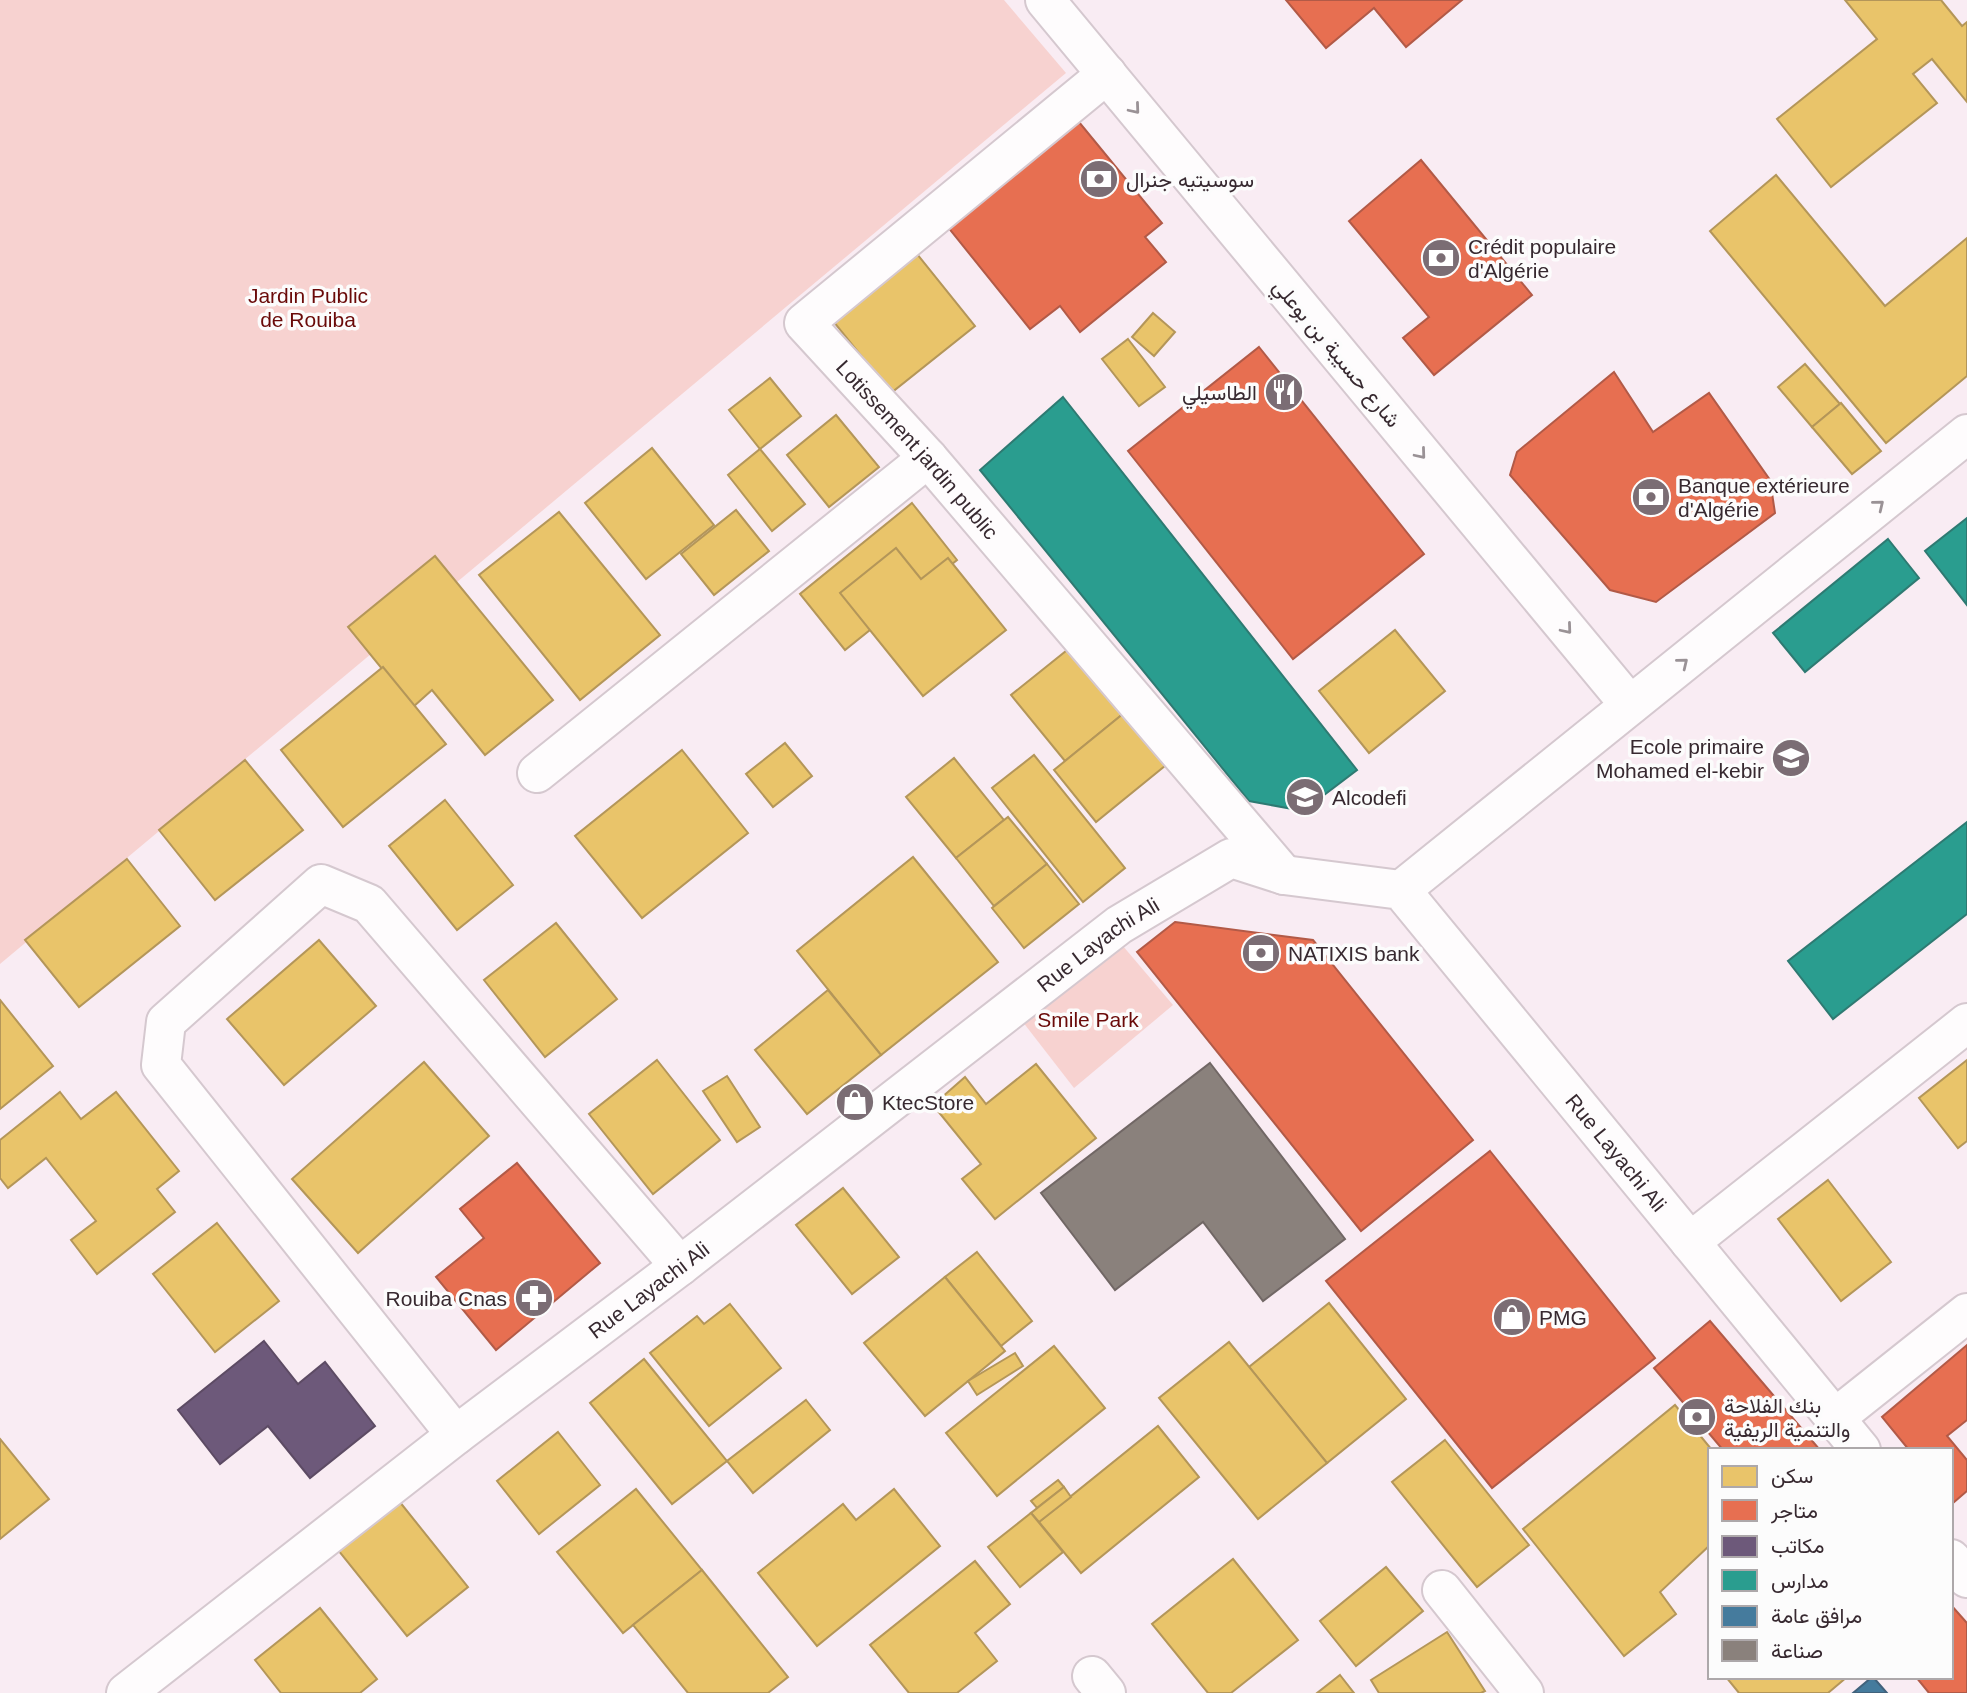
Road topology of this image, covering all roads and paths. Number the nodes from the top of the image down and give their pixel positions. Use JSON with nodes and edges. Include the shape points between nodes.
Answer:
{"nodes":[{"id":1,"x":1045,"y":0,"type":"edge"},
{"id":2,"x":1107,"y":74,"type":"junction"},
{"id":3,"x":1967,"y":434,"type":"edge"},
{"id":4,"x":928,"y":458,"type":"junction"},
{"id":5,"x":1630,"y":705,"type":"junction"},
{"id":6,"x":537,"y":773,"type":"dead end"},
{"id":7,"x":1284,"y":875,"type":"junction"},
{"id":8,"x":1401,"y":891,"type":"junction"},
{"id":9,"x":1967,"y":1023,"type":"edge"},
{"id":10,"x":1690,"y":1242,"type":"junction"},
{"id":11,"x":680,"y":1266,"type":"junction"},
{"id":12,"x":1967,"y":1313,"type":"edge"},
{"id":13,"x":1835,"y":1418,"type":"junction"},
{"id":14,"x":456,"y":1436,"type":"junction"},
{"id":15,"x":1859,"y":1448,"type":"edge"},
{"id":16,"x":1953,"y":1561,"type":"edge"},
{"id":17,"x":1967,"y":1578,"type":"edge"},
{"id":18,"x":1442,"y":1590,"type":"dead end"},
{"id":19,"x":126,"y":1693,"type":"edge"},
{"id":20,"x":1524,"y":1693,"type":"edge"}],
"edges":[{"from":1,"to":2,"type":"street","name":"شارع حسيبة بن بوعلي"},
{"from":2,"to":4,"type":"street","name":"Lotissement jardin public","via":[[804,323]]},
{"from":2,"to":5,"type":"street","name":"شارع حسيبة بن بوعلي","one_way":true},
{"from":5,"to":3,"type":"street","one_way":true},
{"from":4,"to":6,"type":"street"},
{"from":4,"to":7,"type":"street","name":"Lotissement jardin public"},
{"from":5,"to":8,"type":"street"},
{"from":7,"to":8,"type":"street","name":"Rue Layachi Ali"},
{"from":7,"to":11,"type":"street","name":"Rue Layachi Ali","via":[[1231,858],[1119,925]]},
{"from":8,"to":10,"type":"street","name":"Rue Layachi Ali"},
{"from":9,"to":10,"type":"street"},
{"from":10,"to":13,"type":"street","name":"Rue Layachi Ali"},
{"from":11,"to":14,"type":"street","name":"Rue Layachi Ali"},
{"from":11,"to":14,"type":"street","via":[[369,904],[321,884],[166,1022],[161,1065]]},
{"from":12,"to":13,"type":"street"},
{"from":13,"to":15,"type":"street","name":"Rue Layachi Ali"},
{"from":14,"to":19,"type":"street","name":"Rue Layachi Ali"},
{"from":16,"to":17,"type":"street"},
{"from":18,"to":20,"type":"street"}]}
